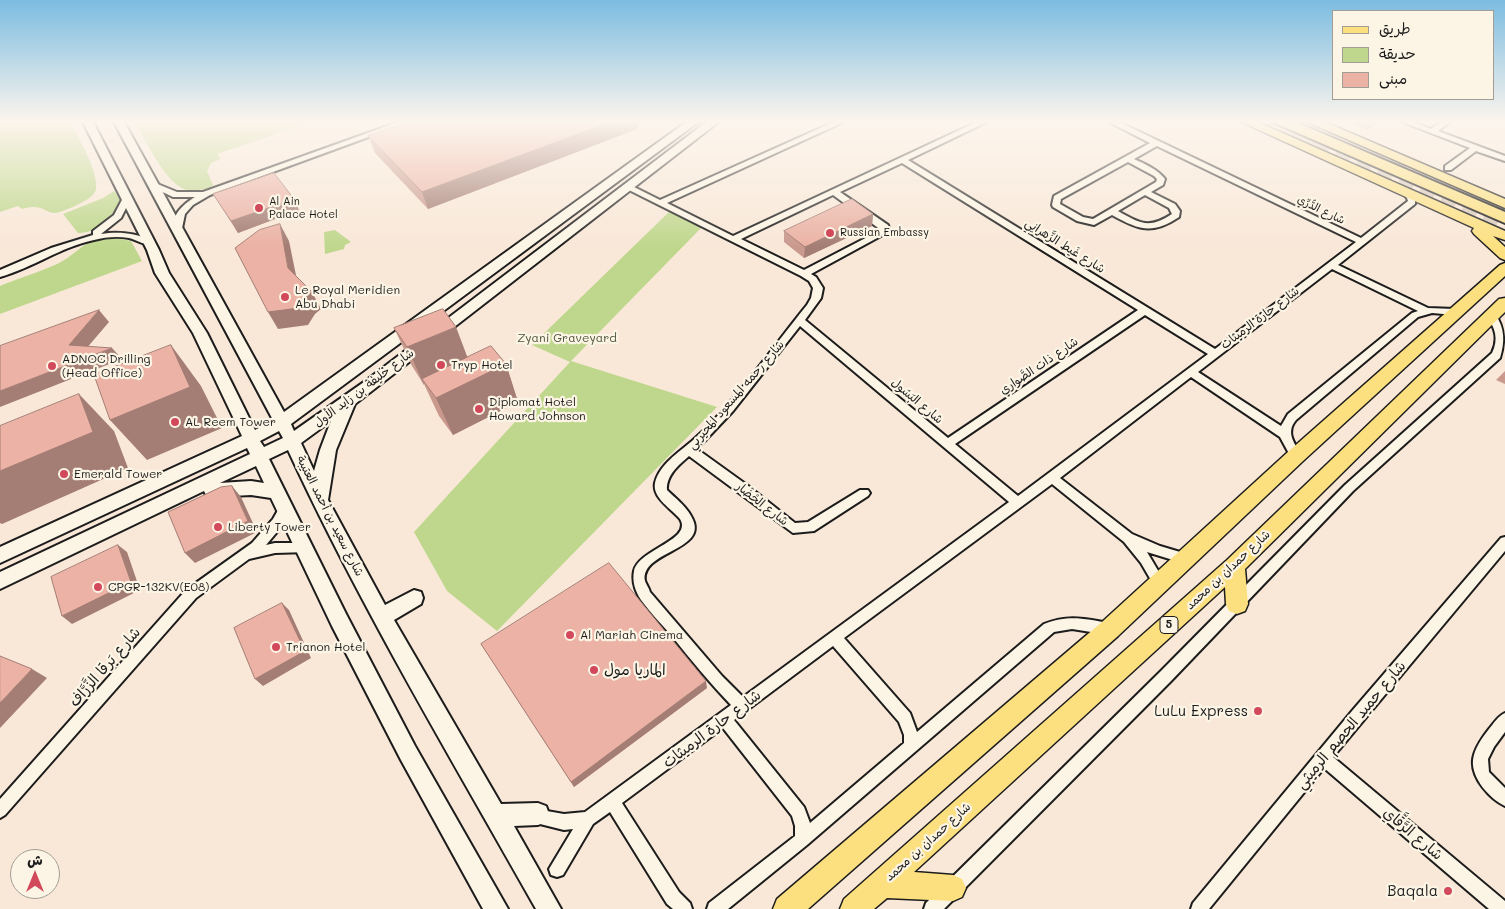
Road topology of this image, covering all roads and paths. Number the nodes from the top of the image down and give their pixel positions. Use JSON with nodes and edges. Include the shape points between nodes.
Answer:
{"nodes":[{"id":1,"x":109,"y":162,"type":"edge"},
{"id":2,"x":140,"y":162,"type":"edge"},
{"id":3,"x":293,"y":162,"type":"edge"},
{"id":4,"x":638,"y":162,"type":"edge"},
{"id":5,"x":660,"y":162,"type":"edge"},
{"id":6,"x":750,"y":162,"type":"edge"},
{"id":7,"x":897,"y":162,"type":"edge"},
{"id":8,"x":906,"y":162,"type":"edge"},
{"id":9,"x":1122,"y":162,"type":"edge"},
{"id":10,"x":1134,"y":162,"type":"edge"},
{"id":11,"x":1196,"y":162,"type":"edge"},
{"id":12,"x":1338,"y":162,"type":"edge"},
{"id":13,"x":1377,"y":162,"type":"edge"},
{"id":14,"x":1408,"y":162,"type":"edge"},
{"id":15,"x":1456,"y":162,"type":"edge"},
{"id":16,"x":1448,"y":168,"type":"dead end"},
{"id":17,"x":152,"y":185,"type":"junction"},
{"id":18,"x":627,"y":187,"type":"junction"},
{"id":19,"x":834,"y":192,"type":"junction"},
{"id":20,"x":1146,"y":192,"type":"junction"},
{"id":21,"x":1405,"y":192,"type":"junction"},
{"id":22,"x":208,"y":193,"type":"junction"},
{"id":23,"x":127,"y":198,"type":"junction"},
{"id":24,"x":660,"y":203,"type":"junction"},
{"id":25,"x":1505,"y":204,"type":"edge"},
{"id":26,"x":1437,"y":206,"type":"junction"},
{"id":27,"x":1113,"y":212,"type":"junction"},
{"id":28,"x":1505,"y":218,"type":"edge"},
{"id":29,"x":178,"y":231,"type":"junction"},
{"id":30,"x":1505,"y":236,"type":"edge"},
{"id":31,"x":88,"y":238,"type":"junction"},
{"id":32,"x":734,"y":239,"type":"junction"},
{"id":33,"x":148,"y":242,"type":"junction"},
{"id":34,"x":1362,"y":242,"type":"junction"},
{"id":35,"x":1505,"y":255,"type":"edge"},
{"id":36,"x":1331,"y":265,"type":"junction"},
{"id":37,"x":1505,"y":268,"type":"edge"},
{"id":38,"x":0,"y":274,"type":"edge"},
{"id":39,"x":804,"y":274,"type":"junction"},
{"id":40,"x":1501,"y":308,"type":"edge"},
{"id":41,"x":1145,"y":310,"type":"junction"},
{"id":42,"x":1426,"y":311,"type":"junction"},
{"id":43,"x":1455,"y":312,"type":"junction"},
{"id":44,"x":799,"y":320,"type":"junction"},
{"id":45,"x":1214,"y":353,"type":"junction"},
{"id":46,"x":1191,"y":372,"type":"junction"},
{"id":47,"x":350,"y":400,"type":"junction"},
{"id":48,"x":282,"y":422,"type":"junction"},
{"id":49,"x":1284,"y":434,"type":"junction"},
{"id":50,"x":251,"y":439,"type":"junction"},
{"id":51,"x":292,"y":441,"type":"junction"},
{"id":52,"x":947,"y":444,"type":"junction"},
{"id":53,"x":690,"y":450,"type":"junction"},
{"id":54,"x":1296,"y":456,"type":"junction"},
{"id":55,"x":262,"y":458,"type":"junction"},
{"id":56,"x":1051,"y":477,"type":"junction"},
{"id":57,"x":279,"y":492,"type":"junction"},
{"id":58,"x":864,"y":492,"type":"dead end"},
{"id":59,"x":171,"y":500,"type":"junction"},
{"id":60,"x":320,"y":501,"type":"junction"},
{"id":61,"x":1017,"y":502,"type":"junction"},
{"id":62,"x":285,"y":508,"type":"junction"},
{"id":63,"x":1128,"y":538,"type":"junction"},
{"id":64,"x":1505,"y":542,"type":"edge"},
{"id":65,"x":304,"y":548,"type":"junction"},
{"id":66,"x":0,"y":555,"type":"edge"},
{"id":67,"x":244,"y":556,"type":"junction"},
{"id":68,"x":1186,"y":559,"type":"junction"},
{"id":69,"x":1234,"y":566,"type":"junction"},
{"id":70,"x":0,"y":581,"type":"edge"},
{"id":71,"x":1159,"y":583,"type":"junction"},
{"id":72,"x":414,"y":598,"type":"dead end"},
{"id":73,"x":1237,"y":604,"type":"junction"},
{"id":74,"x":382,"y":616,"type":"junction"},
{"id":75,"x":1110,"y":629,"type":"junction"},
{"id":76,"x":835,"y":638,"type":"junction"},
{"id":77,"x":742,"y":706,"type":"junction"},
{"id":78,"x":726,"y":719,"type":"junction"},
{"id":79,"x":1505,"y":720,"type":"edge"},
{"id":80,"x":911,"y":747,"type":"junction"},
{"id":81,"x":1324,"y":758,"type":"junction"},
{"id":82,"x":1505,"y":798,"type":"edge"},
{"id":83,"x":613,"y":803,"type":"junction"},
{"id":84,"x":0,"y":810,"type":"edge"},
{"id":85,"x":495,"y":815,"type":"junction"},
{"id":86,"x":539,"y":816,"type":"joint"},
{"id":87,"x":588,"y":819,"type":"junction"},
{"id":88,"x":802,"y":840,"type":"junction"},
{"id":89,"x":557,"y":869,"type":"dead end"},
{"id":90,"x":882,"y":884,"type":"junction"},
{"id":91,"x":953,"y":888,"type":"junction"},
{"id":92,"x":788,"y":906,"type":"edge"},
{"id":93,"x":496,"y":909,"type":"edge"},
{"id":94,"x":549,"y":909,"type":"edge"},
{"id":95,"x":684,"y":909,"type":"edge"},
{"id":96,"x":715,"y":909,"type":"edge"},
{"id":97,"x":854,"y":909,"type":"edge"},
{"id":98,"x":932,"y":909,"type":"edge"},
{"id":99,"x":1199,"y":909,"type":"edge"},
{"id":100,"x":1502,"y":909,"type":"edge"}],
"edges":[{"from":1,"to":23,"type":"main road"},
{"from":2,"to":17,"type":"main road","name":"شارع سعيد بن أحمد العتيبة"},
{"from":3,"to":22,"type":"street"},
{"from":4,"to":48,"type":"main road","name":"شارع خليفة بن زايد الأول"},
{"from":5,"to":18,"type":"main road","name":"شارع خليفة بن زايد الأول"},
{"from":6,"to":24,"type":"street"},
{"from":7,"to":19,"type":"street"},
{"from":8,"to":41,"type":"street","name":"شارع غَيط الزَّهرانِي"},
{"from":9,"to":27,"type":"street","via":[[1055,200],[1058,208],[1084,221],[1098,221]]},
{"from":10,"to":20,"type":"street","via":[[1161,179],[1160,184]]},
{"from":11,"to":34,"type":"street","name":"شارع الدُّرِّي"},
{"from":12,"to":21,"type":"main road"},
{"from":13,"to":28,"type":"highway"},
{"from":14,"to":25,"type":"main road"},
{"from":15,"to":16,"type":"street"},
{"from":17,"to":22,"type":"street","via":[[176,194]]},
{"from":17,"to":29,"type":"main road","name":"شارع سعيد بن أحمد العتيبة"},
{"from":18,"to":24,"type":"street","name":"شارع رحمه المسعود المحيربي"},
{"from":18,"to":47,"type":"main road","name":"شارع خليفة بن زايد الأول"},
{"from":19,"to":32,"type":"street"},
{"from":19,"to":39,"type":"street","via":[[885,227],[886,231]]},
{"from":20,"to":27,"type":"street"},
{"from":20,"to":27,"type":"street","via":[[1172,206],[1176,215],[1157,227],[1148,228]]},
{"from":21,"to":26,"type":"main road"},
{"from":21,"to":34,"type":"street","name":"شارع حارة الرميثات","via":[[1412,202]]},
{"from":22,"to":29,"type":"street","via":[[182,212],[178,218]]},
{"from":23,"to":31,"type":"street","via":[[112,223]]},
{"from":23,"to":33,"type":"main road"},
{"from":24,"to":32,"type":"street","name":"شارع رحمه المسعود المحيربي"},
{"from":26,"to":30,"type":"main road"},
{"from":26,"to":35,"type":"main road","via":[[1476,228]]},
{"from":29,"to":48,"type":"main road","name":"شارع سعيد بن أحمد العتيبة"},
{"from":31,"to":33,"type":"street","via":[[119,233]]},
{"from":31,"to":38,"type":"street"},
{"from":32,"to":39,"type":"street","name":"شارع رحمه المسعود المحيربي"},
{"from":33,"to":50,"type":"main road","via":[[162,273],[200,333]]},
{"from":34,"to":36,"type":"street","name":"شارع حارة الرميثات"},
{"from":36,"to":42,"type":"street"},
{"from":36,"to":45,"type":"street","name":"شارع حارة الرميثات"},
{"from":37,"to":43,"type":"main road"},
{"from":39,"to":44,"type":"street","name":"شارع رحمه المسعود المحيربي","via":[[816,284],[818,293]]},
{"from":40,"to":69,"type":"main road","name":"شارع حمدان بن محمد","number":"5"},
{"from":40,"to":73,"type":"street","via":[[1502,349],[1349,488]]},
{"from":41,"to":45,"type":"street","name":"شارع غَيط الزَّهرانِي"},
{"from":41,"to":52,"type":"street","name":"شارع ذات الصَّواري"},
{"from":42,"to":43,"type":"street"},
{"from":42,"to":49,"type":"street","via":[[1414,315],[1292,417]]},
{"from":43,"to":54,"type":"main road"},
{"from":44,"to":52,"type":"street","name":"شارع البَسُول"},
{"from":44,"to":53,"type":"street","name":"شارع رحمه المسعود المحيربي"},
{"from":45,"to":46,"type":"street","name":"شارع حارة الرميثات"},
{"from":46,"to":49,"type":"street"},
{"from":46,"to":56,"type":"street","name":"شارع حارة الرميثات"},
{"from":47,"to":51,"type":"main road","name":"شارع خليفة بن زايد الأول"},
{"from":47,"to":60,"type":"main road","via":[[327,449]]},
{"from":48,"to":50,"type":"main road","name":"شارع خليفة بن زايد الأول"},
{"from":48,"to":51,"type":"main road","name":"شارع سعيد بن أحمد العتيبة"},
{"from":49,"to":54,"type":"street"},
{"from":50,"to":55,"type":"main road"},
{"from":50,"to":66,"type":"main road","name":"شارع خليفة بن زايد الأول"},
{"from":51,"to":55,"type":"main road","name":"شارع خليفة بن زايد الأول"},
{"from":51,"to":60,"type":"main road","name":"شارع سعيد بن أحمد العتيبة"},
{"from":52,"to":61,"type":"street","name":"شارع البَسُول"},
{"from":53,"to":58,"type":"street","name":"شارع الحْضَار","via":[[793,528],[810,527]]},
{"from":53,"to":77,"type":"street","name":"شارع رحمه المسعود المحيربي","via":[[663,475],[660,486],[688,522],[687,534],[649,558],[638,580],[645,595],[666,621]]},
{"from":54,"to":68,"type":"main road"},
{"from":55,"to":57,"type":"main road"},
{"from":55,"to":59,"type":"main road","name":"شارع خليفة بن زايد الأول"},
{"from":56,"to":61,"type":"street","name":"شارع حارة الرميثات"},
{"from":56,"to":63,"type":"street"},
{"from":57,"to":59,"type":"main road","via":[[236,488]]},
{"from":57,"to":62,"type":"main road"},
{"from":59,"to":70,"type":"main road","name":"شارع خليفة بن زايد الأول"},
{"from":60,"to":74,"type":"main road","name":"شارع سعيد بن أحمد العتيبة"},
{"from":61,"to":76,"type":"street","name":"شارع حارة الرميثات"},
{"from":62,"to":65,"type":"main road"},
{"from":62,"to":67,"type":"street","name":"شارع بَرقا الزَّرَّاف","via":[[270,534]]},
{"from":63,"to":68,"type":"street"},
{"from":63,"to":71,"type":"street"},
{"from":64,"to":81,"type":"street","name":"شارع حميد الحصم الرميثي"},
{"from":65,"to":67,"type":"street","name":"شارع بَرقا الزَّرَّاف","via":[[275,548]]},
{"from":65,"to":93,"type":"main road","via":[[408,753]]},
{"from":67,"to":84,"type":"street","name":"شارع بَرقا الزَّرَّاف","via":[[214,574],[191,594]]},
{"from":68,"to":71,"type":"main road"},
{"from":69,"to":73,"type":"main road"},
{"from":69,"to":90,"type":"main road","name":"شارع حمدان بن محمد","number":"5"},
{"from":71,"to":75,"type":"main road"},
{"from":72,"to":74,"type":"main road"},
{"from":73,"to":91,"type":"street"},
{"from":74,"to":85,"type":"main road","name":"شارع سعيد بن أحمد العتيبة"},
{"from":75,"to":80,"type":"street","via":[[1074,622],[1049,628]]},
{"from":75,"to":92,"type":"main road"},
{"from":76,"to":77,"type":"street","name":"شارع حارة الرميثات"},
{"from":76,"to":80,"type":"street","via":[[905,718],[912,735]]},
{"from":77,"to":78,"type":"street","name":"شارع حارة الرميثات"},
{"from":78,"to":83,"type":"street","name":"شارع حارة الرميثات"},
{"from":78,"to":88,"type":"street","via":[[799,812]]},
{"from":79,"to":82,"type":"street","via":[[1480,754],[1485,778]]},
{"from":80,"to":88,"type":"street"},
{"from":81,"to":99,"type":"street","name":"شارع حميد الحصم الرميثي"},
{"from":81,"to":100,"type":"street","name":"شارع الرَّقَّاي"},
{"from":83,"to":87,"type":"street","name":"شارع حارة الرميثات"},
{"from":83,"to":95,"type":"street","via":[[672,898]]},
{"from":85,"to":86,"type":"main road"},
{"from":85,"to":94,"type":"main road","name":"شارع سعيد بن أحمد العتيبة"},
{"from":86,"to":87,"type":"street","name":"شارع حارة الرميثات","via":[[564,822]]},
{"from":87,"to":89,"type":"street","name":"شارع حارة الرميثات"},
{"from":88,"to":96,"type":"street"},
{"from":90,"to":91,"type":"main road"},
{"from":90,"to":97,"type":"main road","name":"شارع حمدان بن محمد","number":"5"},
{"from":91,"to":98,"type":"street"}]}
